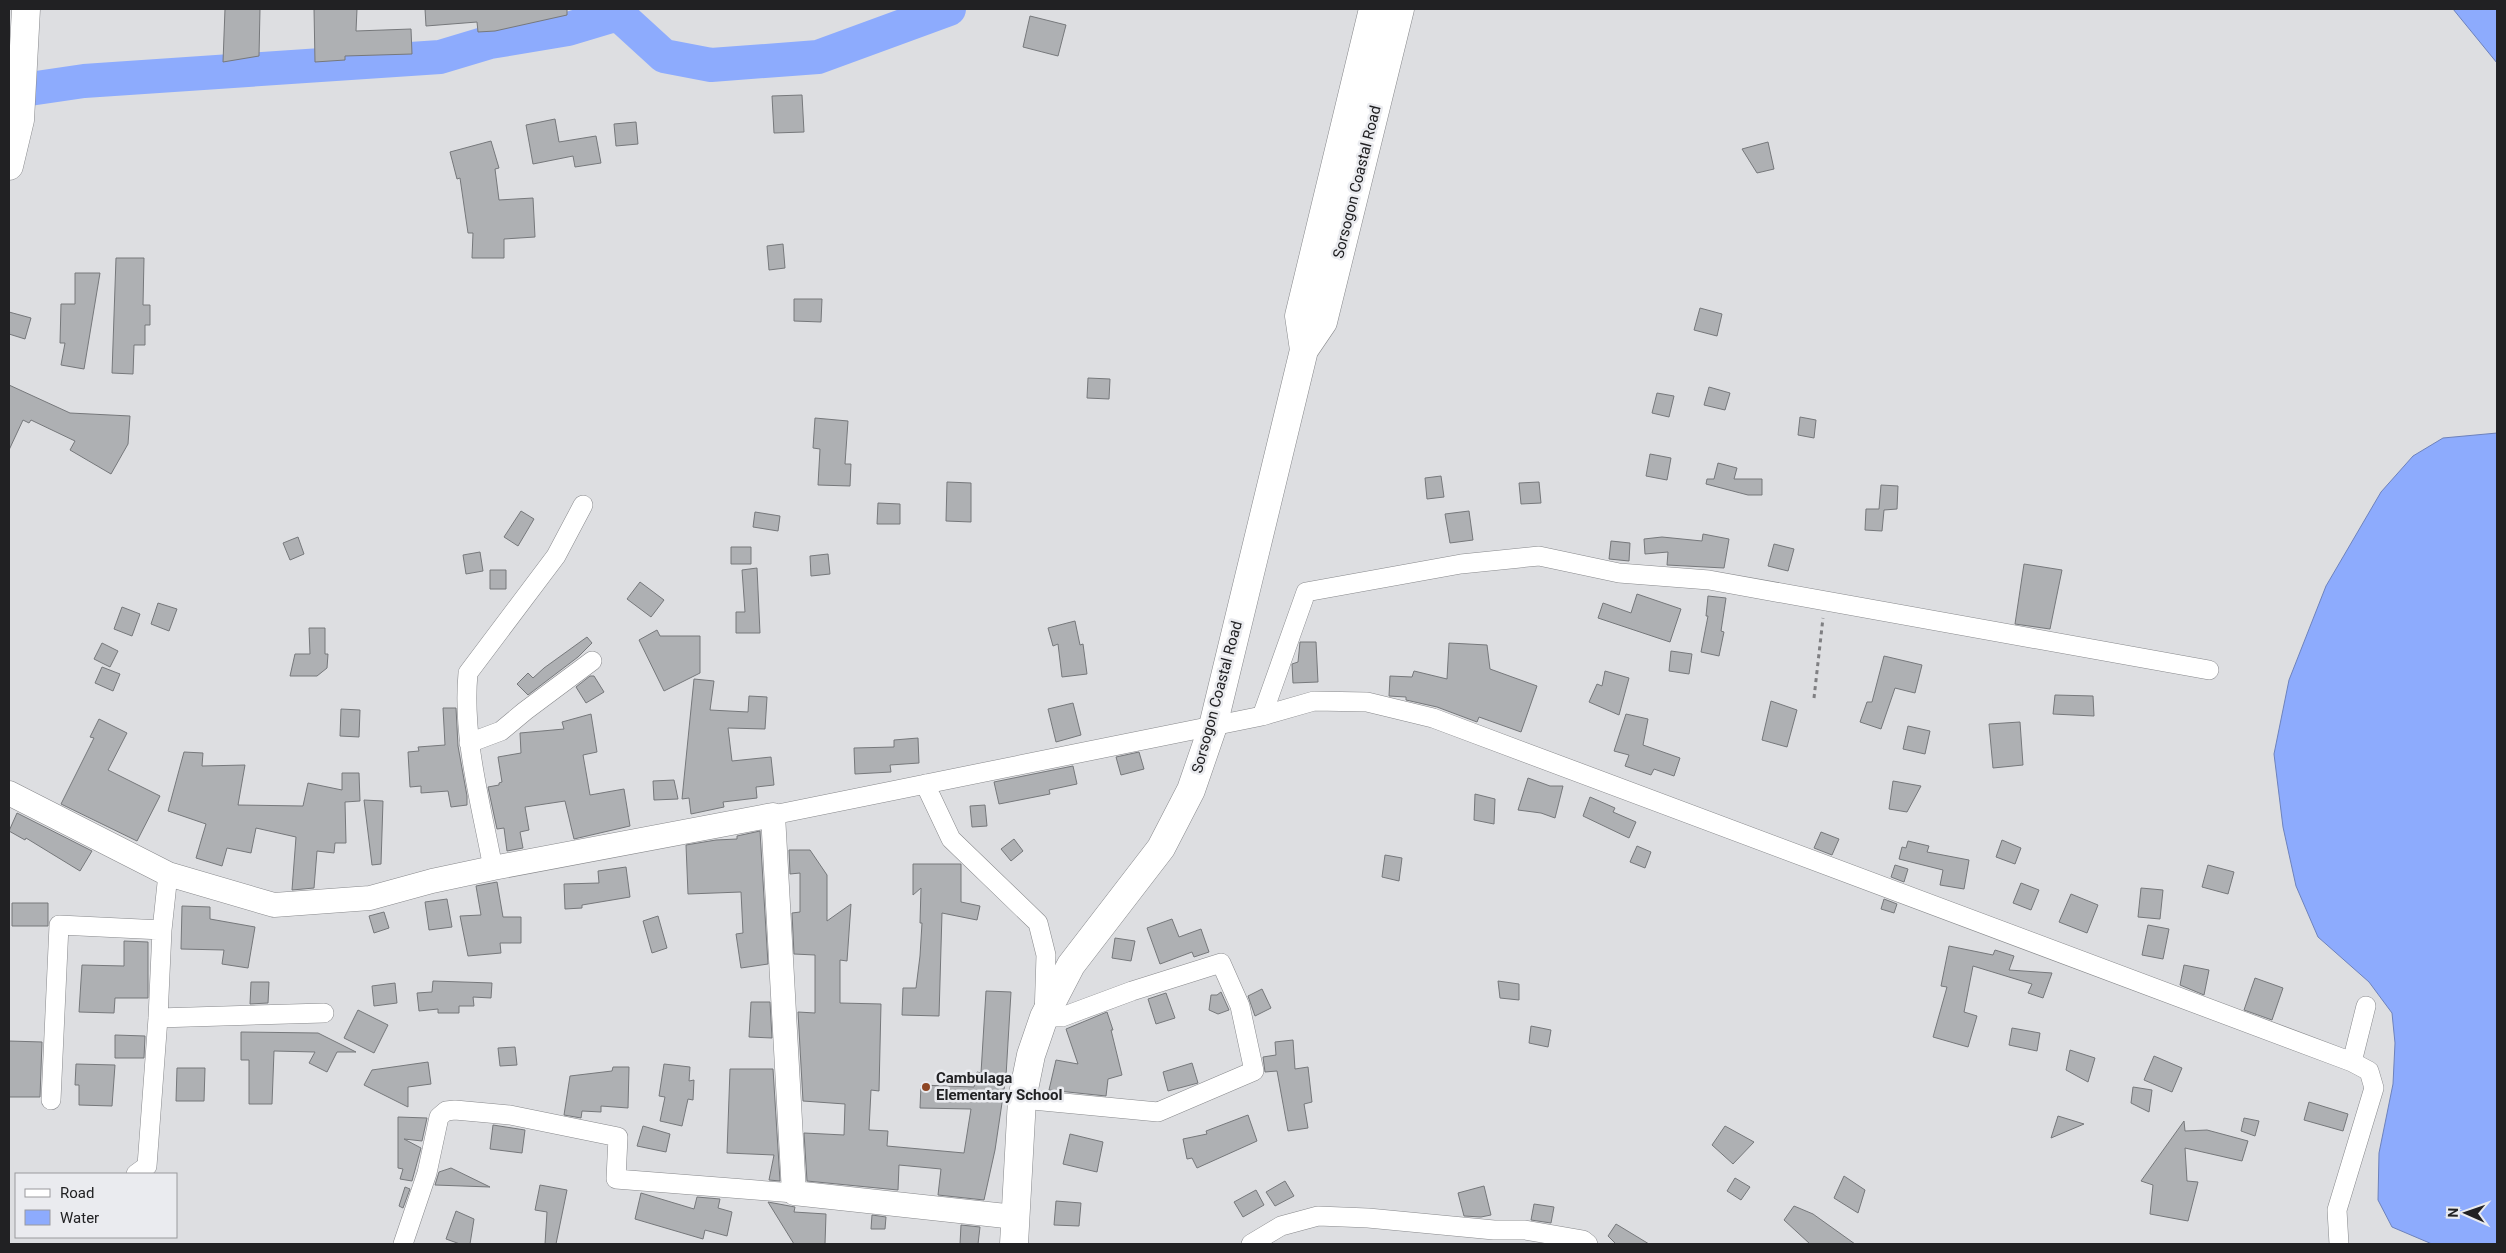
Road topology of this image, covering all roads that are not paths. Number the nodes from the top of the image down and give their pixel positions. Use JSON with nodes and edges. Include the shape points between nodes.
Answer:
{"nodes":[{"id":1,"x":26,"y":9,"type":"edge"},
{"id":2,"x":1373,"y":9,"type":"edge"},
{"id":3,"x":1400,"y":9,"type":"edge"},
{"id":4,"x":9,"y":166,"type":"edge"},
{"id":5,"x":1304,"y":350,"type":"junction"},
{"id":6,"x":583,"y":505,"type":"dead end"},
{"id":7,"x":592,"y":662,"type":"dead end"},
{"id":8,"x":2209,"y":670,"type":"dead end"},
{"id":9,"x":1262,"y":716,"type":"junction"},
{"id":10,"x":1213,"y":726,"type":"junction"},
{"id":11,"x":469,"y":744,"type":"junction"},
{"id":12,"x":925,"y":784,"type":"junction"},
{"id":13,"x":9,"y":793,"type":"edge"},
{"id":14,"x":773,"y":815,"type":"junction"},
{"id":15,"x":494,"y":868,"type":"junction"},
{"id":16,"x":168,"y":874,"type":"junction"},
{"id":17,"x":162,"y":930,"type":"junction"},
{"id":18,"x":2366,"y":1006,"type":"dead end"},
{"id":19,"x":324,"y":1013,"type":"dead end"},
{"id":20,"x":1044,"y":1017,"type":"junction"},
{"id":21,"x":158,"y":1018,"type":"junction"},
{"id":22,"x":2352,"y":1062,"type":"junction"},
{"id":23,"x":1022,"y":1099,"type":"junction"},
{"id":24,"x":51,"y":1100,"type":"dead end"},
{"id":25,"x":137,"y":1173,"type":"edge"},
{"id":26,"x":794,"y":1193,"type":"junction"},
{"id":27,"x":1015,"y":1217,"type":"junction"},
{"id":28,"x":1493,"y":1237,"type":"edge"},
{"id":29,"x":403,"y":1244,"type":"edge"},
{"id":30,"x":1014,"y":1244,"type":"edge"},
{"id":31,"x":1251,"y":1244,"type":"edge"},
{"id":32,"x":1588,"y":1244,"type":"edge"},
{"id":33,"x":2339,"y":1244,"type":"edge"}],
"edges":[{"from":1,"to":4,"type":"main road","via":[[20,120]]},
{"from":2,"to":5,"type":"main road","name":"Sorsogon Coastal Road","via":[[1299,316]]},
{"from":3,"to":5,"type":"main road","name":"Sorsogon Coastal Road","via":[[1323,322]]},
{"from":5,"to":10,"type":"main road","name":"Sorsogon Coastal Road"},
{"from":6,"to":11,"type":"street","via":[[556,556],[468,673]]},
{"from":7,"to":11,"type":"street","via":[[501,731]]},
{"from":8,"to":9,"type":"street","via":[[1709,580],[1619,573],[1539,556],[1461,564],[1306,592]]},
{"from":9,"to":10,"type":"street"},
{"from":9,"to":22,"type":"street","via":[[1314,701],[1367,702],[1433,718]]},
{"from":10,"to":12,"type":"street"},
{"from":10,"to":20,"type":"main road","name":"Sorsogon Coastal Road","via":[[1191,790],[1161,848],[1071,965]]},
{"from":11,"to":15,"type":"street"},
{"from":12,"to":14,"type":"street"},
{"from":12,"to":20,"type":"street","via":[[950,839],[1038,923],[1046,955]]},
{"from":13,"to":16,"type":"street"},
{"from":14,"to":15,"type":"street"},
{"from":14,"to":26,"type":"street"},
{"from":15,"to":16,"type":"street","via":[[370,898],[274,904]]},
{"from":16,"to":17,"type":"street"},
{"from":17,"to":21,"type":"street"},
{"from":17,"to":24,"type":"street","via":[[58,925]]},
{"from":18,"to":22,"type":"street"},
{"from":19,"to":21,"type":"street"},
{"from":20,"to":23,"type":"main road","name":"Sorsogon Coastal Road","via":[[1031,1055]]},
{"from":20,"to":23,"type":"street","via":[[1062,1017],[1221,963],[1240,1006],[1254,1071],[1158,1112]]},
{"from":21,"to":25,"type":"street","via":[[147,1166]]},
{"from":22,"to":33,"type":"street","via":[[2368,1071],[2374,1088],[2337,1210]]},
{"from":23,"to":27,"type":"main road","name":"Sorsogon Coastal Road"},
{"from":26,"to":27,"type":"street"},
{"from":26,"to":29,"type":"street","via":[[616,1179],[618,1137],[510,1114],[446,1111],[439,1117],[427,1173]]},
{"from":27,"to":30,"type":"main road","name":"Sorsogon Coastal Road"},
{"from":28,"to":31,"type":"street","via":[[1368,1218],[1318,1216],[1281,1226]]},
{"from":28,"to":32,"type":"street","via":[[1525,1230],[1583,1240]]}]}
